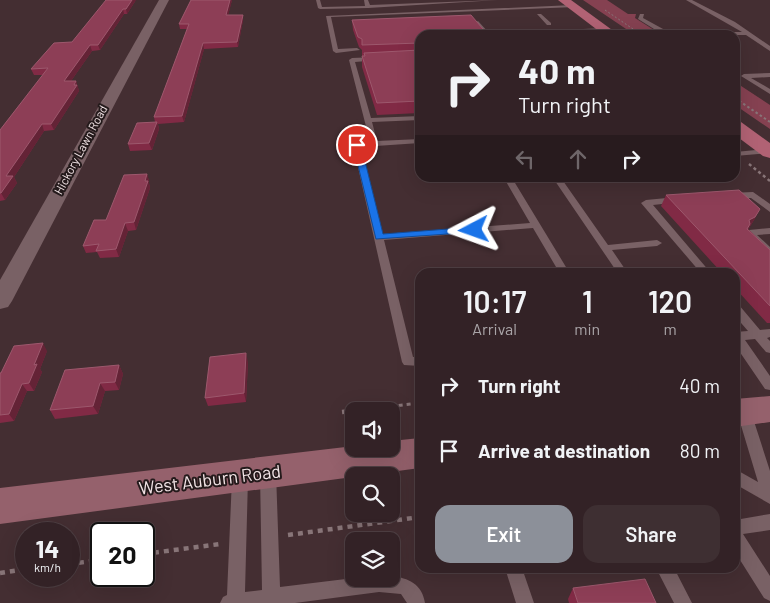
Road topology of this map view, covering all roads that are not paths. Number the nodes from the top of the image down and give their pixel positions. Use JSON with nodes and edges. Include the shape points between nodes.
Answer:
{"nodes":[{"id":1,"x":164,"y":0,"type":"edge"},
{"id":2,"x":318,"y":0,"type":"edge"},
{"id":3,"x":366,"y":0,"type":"edge"},
{"id":4,"x":496,"y":0,"type":"edge"},
{"id":5,"x":688,"y":0,"type":"edge"},
{"id":6,"x":444,"y":1,"type":"edge"},
{"id":7,"x":569,"y":3,"type":"edge"},
{"id":8,"x":368,"y":6,"type":"junction"},
{"id":9,"x":467,"y":10,"type":"junction"},
{"id":10,"x":540,"y":15,"type":"dead end"},
{"id":11,"x":642,"y":15,"type":"dead end"},
{"id":12,"x":549,"y":24,"type":"dead end"},
{"id":13,"x":484,"y":30,"type":"edge"},
{"id":14,"x":606,"y":30,"type":"edge"},
{"id":15,"x":659,"y":30,"type":"edge"},
{"id":16,"x":746,"y":32,"type":"junction"},
{"id":17,"x":740,"y":33,"type":"edge"},
{"id":18,"x":770,"y":49,"type":"edge"},
{"id":19,"x":357,"y":50,"type":"edge"},
{"id":20,"x":381,"y":59,"type":"edge"},
{"id":21,"x":770,"y":75,"type":"edge"},
{"id":22,"x":770,"y":92,"type":"edge"},
{"id":23,"x":415,"y":118,"type":"edge"},
{"id":24,"x":368,"y":120,"type":"junction"},
{"id":25,"x":740,"y":130,"type":"edge"},
{"id":26,"x":415,"y":141,"type":"edge"},
{"id":27,"x":374,"y":144,"type":"junction"},
{"id":28,"x":769,"y":151,"type":"edge"},
{"id":29,"x":740,"y":154,"type":"edge"},
{"id":30,"x":510,"y":182,"type":"edge"},
{"id":31,"x":560,"y":182,"type":"edge"},
{"id":32,"x":724,"y":197,"type":"edge"},
{"id":33,"x":685,"y":200,"type":"edge"},
{"id":34,"x":770,"y":209,"type":"edge"},
{"id":35,"x":536,"y":225,"type":"junction"},
{"id":36,"x":770,"y":231,"type":"edge"},
{"id":37,"x":379,"y":237,"type":"junction"},
{"id":38,"x":657,"y":243,"type":"dead end"},
{"id":39,"x":606,"y":248,"type":"junction"},
{"id":40,"x":770,"y":253,"type":"edge"},
{"id":41,"x":562,"y":268,"type":"edge"},
{"id":42,"x":619,"y":268,"type":"edge"},
{"id":43,"x":702,"y":268,"type":"edge"},
{"id":44,"x":0,"y":301,"type":"edge"},
{"id":45,"x":740,"y":312,"type":"edge"},
{"id":46,"x":764,"y":334,"type":"edge"},
{"id":47,"x":740,"y":336,"type":"edge"},
{"id":48,"x":740,"y":342,"type":"edge"},
{"id":49,"x":770,"y":349,"type":"edge"},
{"id":50,"x":415,"y":361,"type":"edge"},
{"id":51,"x":770,"y":385,"type":"edge"},
{"id":52,"x":750,"y":412,"type":"edge"},
{"id":53,"x":415,"y":454,"type":"edge"},
{"id":54,"x":254,"y":474,"type":"junction"},
{"id":55,"x":740,"y":479,"type":"edge"},
{"id":56,"x":770,"y":496,"type":"edge"},
{"id":57,"x":0,"y":506,"type":"edge"},
{"id":58,"x":770,"y":522,"type":"edge"},
{"id":59,"x":740,"y":527,"type":"edge"},
{"id":60,"x":740,"y":545,"type":"edge"},
{"id":61,"x":516,"y":573,"type":"edge"},
{"id":62,"x":667,"y":573,"type":"edge"},
{"id":63,"x":770,"y":592,"type":"edge"},
{"id":64,"x":271,"y":596,"type":"junction"},
{"id":65,"x":233,"y":602,"type":"edge"},
{"id":66,"x":416,"y":603,"type":"edge"},
{"id":67,"x":525,"y":603,"type":"edge"},
{"id":68,"x":682,"y":603,"type":"edge"}],
"edges":[{"from":1,"to":44,"type":"street","name":"Hickory Lawn Road"},
{"from":2,"to":8,"type":"lane","via":[[320,8]]},
{"from":3,"to":8,"type":"lane"},
{"from":4,"to":6,"type":"lane"},
{"from":5,"to":16,"type":"lane"},
{"from":6,"to":8,"type":"lane"},
{"from":7,"to":9,"type":"lane"},
{"from":7,"to":14,"type":"main road"},
{"from":9,"to":13,"type":"lane"},
{"from":9,"to":19,"type":"lane","via":[[328,16],[336,51]]},
{"from":10,"to":12,"type":"lane"},
{"from":11,"to":15,"type":"lane","via":[[640,18]]},
{"from":16,"to":17,"type":"lane"},
{"from":16,"to":18,"type":"lane"},
{"from":20,"to":24,"type":"lane","via":[[352,60]]},
{"from":21,"to":22,"type":"lane","via":[[744,76]]},
{"from":23,"to":24,"type":"lane"},
{"from":24,"to":27,"type":"lane"},
{"from":25,"to":28,"type":"main road"},
{"from":26,"to":27,"type":"lane"},
{"from":27,"to":37,"type":"lane","via":[[357,145]]},
{"from":28,"to":29,"type":"lane"},
{"from":30,"to":35,"type":"lane"},
{"from":31,"to":39,"type":"lane"},
{"from":32,"to":34,"type":"lane","via":[[753,195]]},
{"from":33,"to":43,"type":"lane","via":[[646,202]]},
{"from":35,"to":37,"type":"lane"},
{"from":35,"to":41,"type":"lane"},
{"from":36,"to":40,"type":"lane","via":[[749,233]]},
{"from":37,"to":50,"type":"lane","via":[[408,362]]},
{"from":38,"to":39,"type":"lane"},
{"from":39,"to":42,"type":"lane"},
{"from":45,"to":46,"type":"lane"},
{"from":46,"to":47,"type":"lane"},
{"from":46,"to":49,"type":"lane"},
{"from":48,"to":51,"type":"lane"},
{"from":52,"to":56,"type":"lane"},
{"from":53,"to":54,"type":"main road","name":"West Auburn Road"},
{"from":54,"to":57,"type":"main road","name":"West Auburn Road"},
{"from":54,"to":64,"type":"lane"},
{"from":54,"to":65,"type":"lane"},
{"from":55,"to":56,"type":"lane"},
{"from":58,"to":59,"type":"lane"},
{"from":60,"to":63,"type":"lane"},
{"from":61,"to":67,"type":"lane"},
{"from":62,"to":68,"type":"lane"},
{"from":64,"to":65,"type":"lane"},
{"from":64,"to":66,"type":"lane","via":[[379,583],[404,586],[415,597]]}]}
